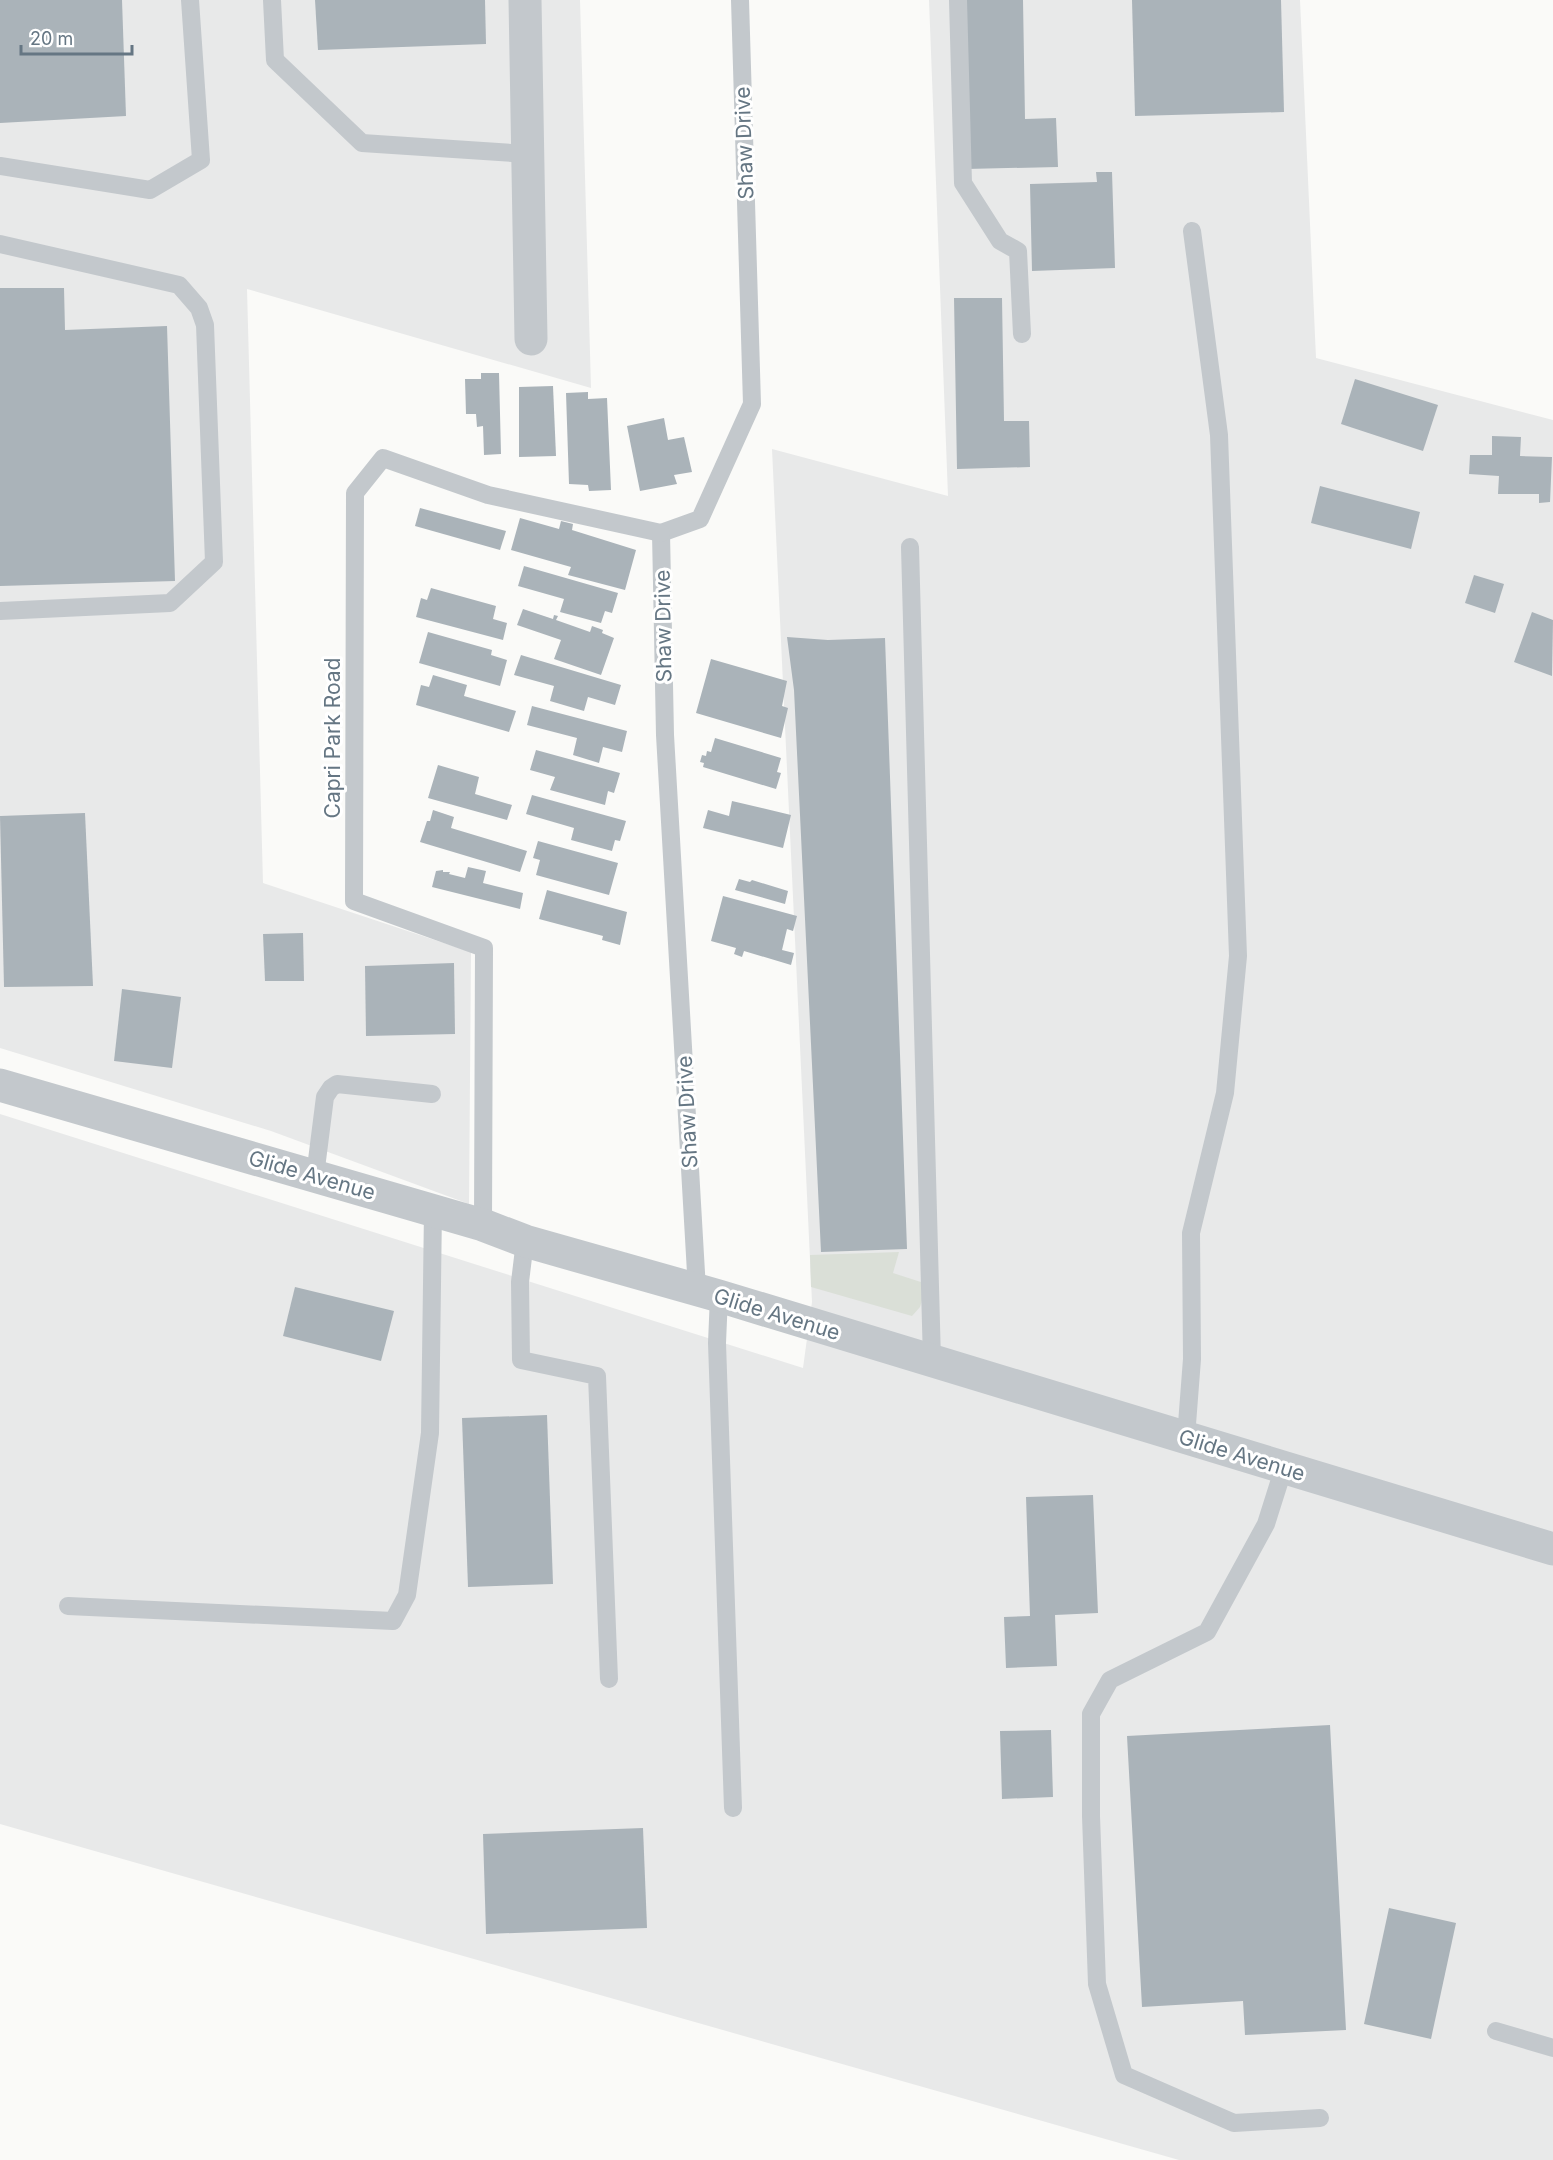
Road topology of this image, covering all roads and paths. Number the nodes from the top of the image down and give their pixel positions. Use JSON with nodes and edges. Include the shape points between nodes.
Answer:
{"nodes":[{"id":1,"x":190,"y":0,"type":"edge"},
{"id":2,"x":272,"y":0,"type":"edge"},
{"id":3,"x":525,"y":0,"type":"edge"},
{"id":4,"x":740,"y":0,"type":"edge"},
{"id":5,"x":958,"y":0,"type":"edge"},
{"id":6,"x":528,"y":154,"type":"junction"},
{"id":7,"x":0,"y":166,"type":"edge"},
{"id":8,"x":1192,"y":231,"type":"dead end"},
{"id":9,"x":0,"y":244,"type":"edge"},
{"id":10,"x":1022,"y":334,"type":"dead end"},
{"id":11,"x":531,"y":339,"type":"dead end"},
{"id":12,"x":661,"y":533,"type":"junction"},
{"id":13,"x":910,"y":547,"type":"dead end"},
{"id":14,"x":0,"y":610,"type":"edge"},
{"id":15,"x":0,"y":1084,"type":"edge"},
{"id":16,"x":432,"y":1094,"type":"dead end"},
{"id":17,"x":315,"y":1176,"type":"junction"},
{"id":18,"x":433,"y":1210,"type":"junction"},
{"id":19,"x":483,"y":1225,"type":"junction"},
{"id":20,"x":525,"y":1241,"type":"junction"},
{"id":21,"x":708,"y":1293,"type":"junction"},
{"id":22,"x":932,"y":1361,"type":"junction"},
{"id":23,"x":1186,"y":1437,"type":"junction"},
{"id":24,"x":1284,"y":1467,"type":"junction"},
{"id":25,"x":1553,"y":1549,"type":"edge"},
{"id":26,"x":68,"y":1606,"type":"dead end"},
{"id":27,"x":609,"y":1679,"type":"dead end"},
{"id":28,"x":734,"y":1808,"type":"dead end"},
{"id":29,"x":1496,"y":2031,"type":"dead end"},
{"id":30,"x":1553,"y":2048,"type":"edge"},
{"id":31,"x":1320,"y":2118,"type":"dead end"}],
"edges":[{"from":1,"to":7,"type":"lane","via":[[201,160],[150,190]]},
{"from":2,"to":6,"type":"lane","via":[[275,60],[362,143]]},
{"from":3,"to":6,"type":"street"},
{"from":4,"to":12,"type":"lane","name":"Shaw Drive","via":[[752,404],[700,519]]},
{"from":5,"to":10,"type":"lane","via":[[963,183],[1000,242],[1018,251]]},
{"from":6,"to":11,"type":"street"},
{"from":8,"to":23,"type":"lane","via":[[1219,435],[1238,956],[1225,1093],[1191,1233],[1192,1359]]},
{"from":9,"to":14,"type":"lane","via":[[179,285],[199,308],[205,325],[214,562],[170,603]]},
{"from":12,"to":19,"type":"lane","name":"Capri Park Road","via":[[488,495],[383,458],[355,493],[354,901],[484,948]]},
{"from":12,"to":21,"type":"lane","name":"Shaw Drive","via":[[665,735]]},
{"from":13,"to":22,"type":"lane"},
{"from":15,"to":17,"type":"street","name":"Glide Avenue"},
{"from":16,"to":17,"type":"lane","via":[[337,1084],[331,1088],[326,1097]]},
{"from":17,"to":18,"type":"street","name":"Glide Avenue"},
{"from":18,"to":19,"type":"street","name":"Glide Avenue"},
{"from":18,"to":26,"type":"lane","via":[[430,1433],[407,1595],[393,1622]]},
{"from":19,"to":20,"type":"street","name":"Glide Avenue"},
{"from":20,"to":21,"type":"street","name":"Glide Avenue"},
{"from":20,"to":27,"type":"lane","via":[[520,1282],[521,1360],[597,1376]]},
{"from":21,"to":22,"type":"street","name":"Glide Avenue"},
{"from":21,"to":28,"type":"lane","name":"Shaw Drive","via":[[717,1343]]},
{"from":22,"to":23,"type":"street","name":"Glide Avenue"},
{"from":23,"to":24,"type":"street","name":"Glide Avenue"},
{"from":24,"to":25,"type":"street","name":"Glide Avenue"},
{"from":24,"to":31,"type":"lane","via":[[1266,1524],[1207,1632],[1110,1680],[1091,1714],[1097,1984],[1124,2075],[1234,2123]]},
{"from":29,"to":30,"type":"lane"}]}
